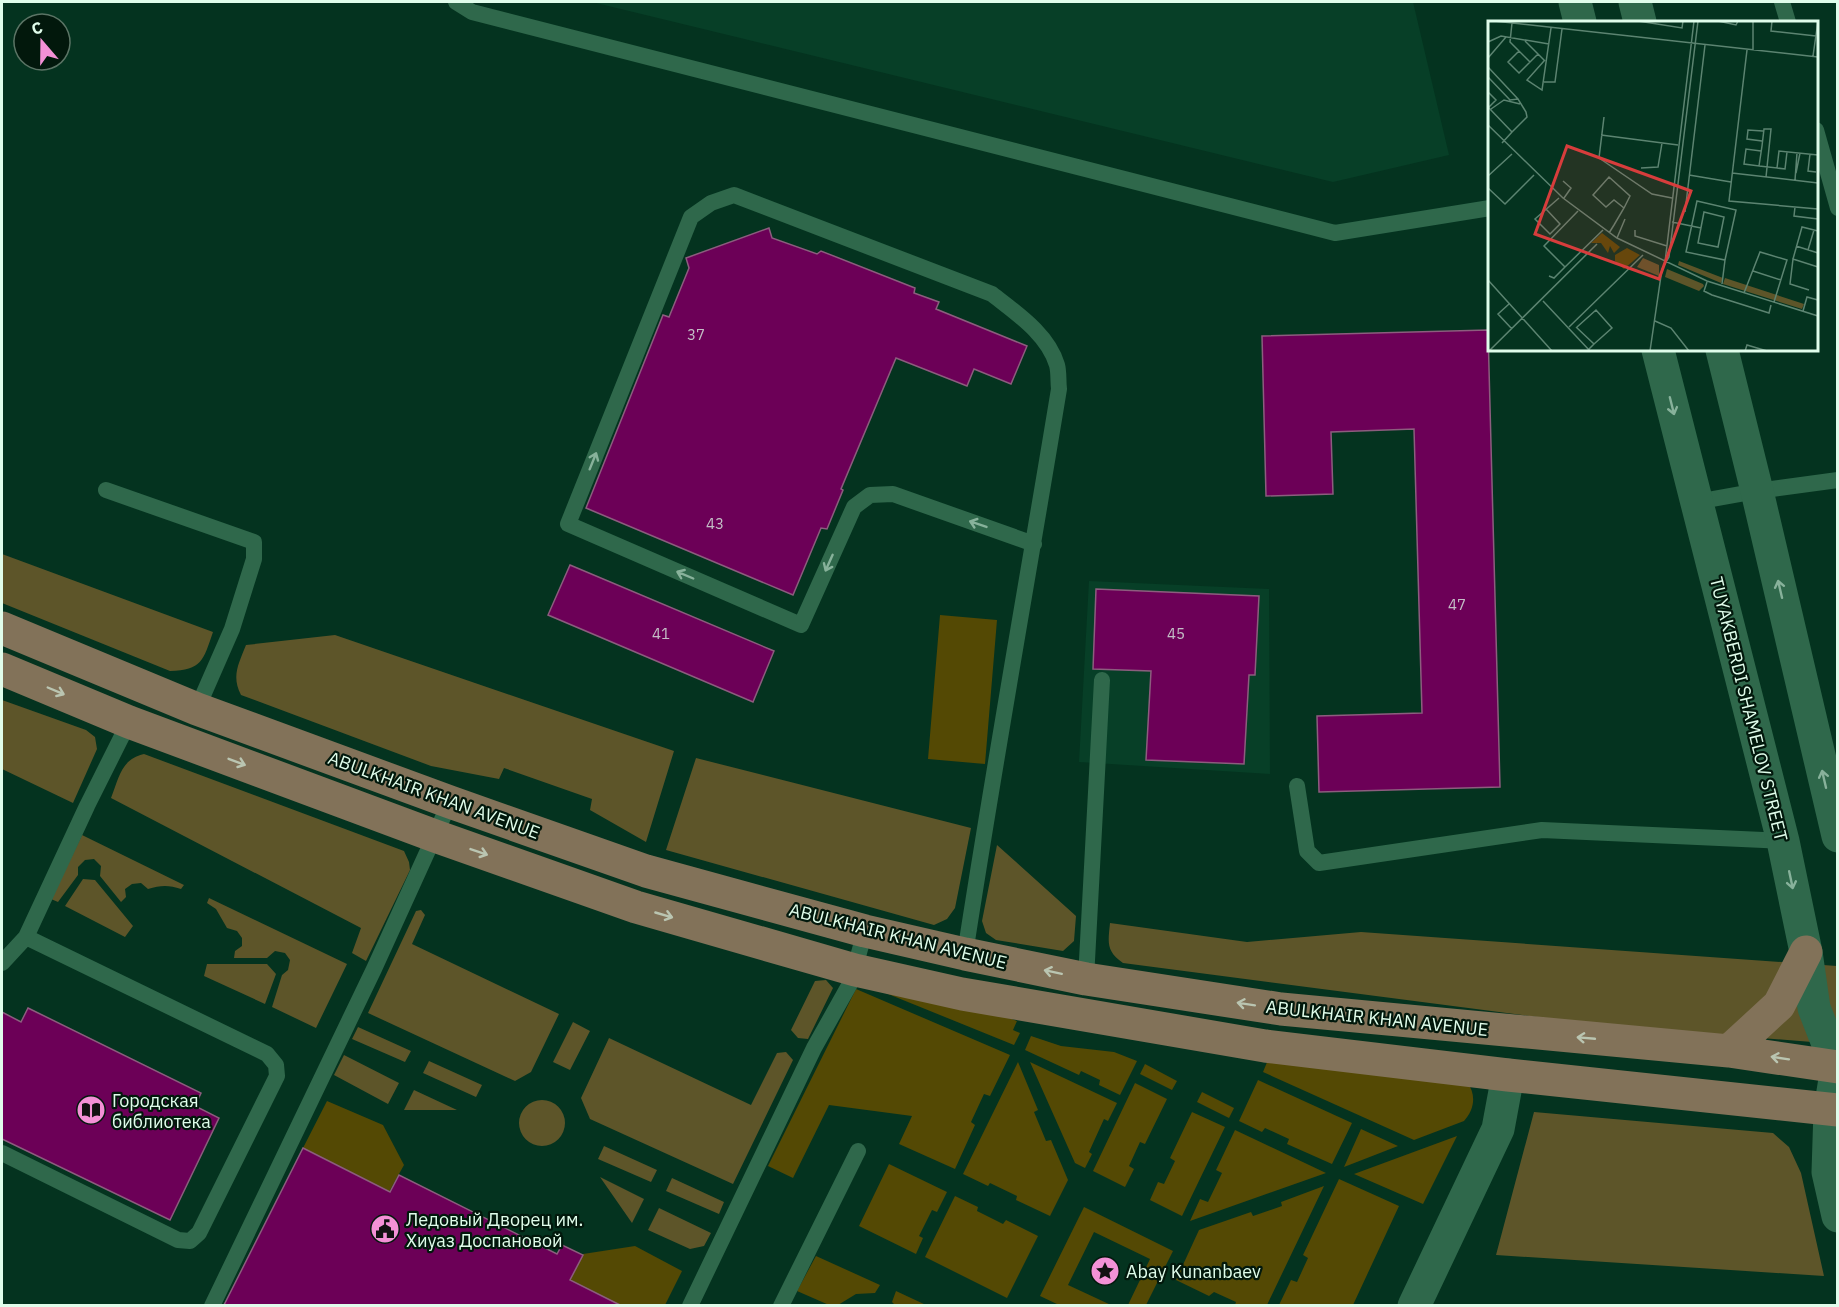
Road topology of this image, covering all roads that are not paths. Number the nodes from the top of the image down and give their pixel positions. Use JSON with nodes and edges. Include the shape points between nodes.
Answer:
{"nodes":[{"id":1,"x":456,"y":2,"type":"edge"},
{"id":2,"x":1575,"y":2,"type":"edge"},
{"id":3,"x":1635,"y":2,"type":"edge"},
{"id":4,"x":1782,"y":2,"type":"edge"},
{"id":5,"x":1580,"y":21,"type":"edge"},
{"id":6,"x":1640,"y":21,"type":"edge"},
{"id":7,"x":1788,"y":21,"type":"edge"},
{"id":8,"x":1818,"y":137,"type":"edge"},
{"id":9,"x":1488,"y":207,"type":"edge"},
{"id":10,"x":1838,"y":208,"type":"edge"},
{"id":11,"x":1658,"y":351,"type":"edge"},
{"id":12,"x":1722,"y":351,"type":"edge"},
{"id":13,"x":1838,"y":480,"type":"edge"},
{"id":14,"x":106,"y":490,"type":"dead end"},
{"id":15,"x":1757,"y":491,"type":"junction"},
{"id":16,"x":1696,"y":502,"type":"junction"},
{"id":17,"x":1034,"y":544,"type":"junction"},
{"id":18,"x":2,"y":628,"type":"edge"},
{"id":19,"x":2,"y":669,"type":"edge"},
{"id":20,"x":1102,"y":680,"type":"dead end"},
{"id":21,"x":197,"y":709,"type":"junction"},
{"id":22,"x":129,"y":722,"type":"junction"},
{"id":23,"x":1297,"y":786,"type":"dead end"},
{"id":24,"x":450,"y":802,"type":"junction"},
{"id":25,"x":435,"y":836,"type":"junction"},
{"id":26,"x":1838,"y":836,"type":"edge"},
{"id":27,"x":1783,"y":841,"type":"junction"},
{"id":28,"x":865,"y":931,"type":"junction"},
{"id":29,"x":26,"y":937,"type":"junction"},
{"id":30,"x":1806,"y":952,"type":"junction"},
{"id":31,"x":965,"y":954,"type":"junction"},
{"id":32,"x":2,"y":963,"type":"edge"},
{"id":33,"x":855,"y":970,"type":"junction"},
{"id":34,"x":1086,"y":979,"type":"junction"},
{"id":35,"x":1730,"y":1051,"type":"junction"},
{"id":36,"x":1838,"y":1067,"type":"edge"},
{"id":37,"x":1508,"y":1075,"type":"junction"},
{"id":38,"x":1834,"y":1110,"type":"edge"},
{"id":39,"x":858,"y":1151,"type":"dead end"},
{"id":40,"x":2,"y":1153,"type":"edge"},
{"id":41,"x":1838,"y":1216,"type":"edge"},
{"id":42,"x":212,"y":1305,"type":"edge"},
{"id":43,"x":690,"y":1305,"type":"edge"},
{"id":44,"x":781,"y":1305,"type":"edge"},
{"id":45,"x":1414,"y":1305,"type":"edge"}],
"edges":[{"from":1,"to":9,"type":"lane","via":[[472,12],[1335,233]]},
{"from":2,"to":5,"type":"street"},
{"from":3,"to":6,"type":"street"},
{"from":4,"to":7,"type":"lane"},
{"from":8,"to":10,"type":"lane"},
{"from":11,"to":16,"type":"street","name":"TUYAKBERDI SHAMELOV STREET","one_way":true},
{"from":12,"to":15,"type":"street"},
{"from":13,"to":15,"type":"lane"},
{"from":14,"to":21,"type":"lane","via":[[254,542],[254,559],[232,629]]},
{"from":15,"to":16,"type":"lane"},
{"from":26,"to":15,"type":"street","one_way":true},
{"from":16,"to":27,"type":"street","name":"TUYAKBERDI SHAMELOV STREET"},
{"from":17,"to":17,"type":"lane","one_way":true,"via":[[892,494],[870,495],[854,507],[801,625],[568,524],[691,217],[711,203],[734,195],[992,294],[1026,321],[1047,344],[1057,364],[1059,389]]},
{"from":17,"to":31,"type":"lane"},
{"from":18,"to":21,"type":"main road","name":"ABULKHAIR KHAN AVENUE"},
{"from":19,"to":22,"type":"main road","name":"ABULKHAIR KHAN AVENUE","one_way":true},
{"from":20,"to":34,"type":"lane"},
{"from":21,"to":24,"type":"main road","name":"ABULKHAIR KHAN AVENUE"},
{"from":22,"to":25,"type":"main road","name":"ABULKHAIR KHAN AVENUE","one_way":true},
{"from":22,"to":29,"type":"lane"},
{"from":23,"to":27,"type":"lane","via":[[1307,851],[1318,863],[1542,830]]},
{"from":24,"to":25,"type":"lane"},
{"from":24,"to":28,"type":"main road","name":"ABULKHAIR KHAN AVENUE","via":[[646,871]]},
{"from":25,"to":33,"type":"main road","name":"ABULKHAIR KHAN AVENUE","one_way":true,"via":[[636,907]]},
{"from":25,"to":42,"type":"lane"},
{"from":27,"to":30,"type":"street","name":"TUYAKBERDI SHAMELOV STREET","one_way":true},
{"from":28,"to":31,"type":"main road","name":"ABULKHAIR KHAN AVENUE"},
{"from":28,"to":33,"type":"lane"},
{"from":29,"to":32,"type":"lane"},
{"from":29,"to":40,"type":"lane","via":[[267,1054],[276,1065],[277,1076],[200,1233],[190,1240],[178,1240]]},
{"from":30,"to":35,"type":"main road","via":[[1779,1005]]},
{"from":30,"to":36,"type":"street","name":"TUYAKBERDI SHAMELOV STREET","via":[[1814,1008]]},
{"from":34,"to":31,"type":"main road","name":"ABULKHAIR KHAN AVENUE","one_way":true},
{"from":33,"to":37,"type":"main road","name":"ABULKHAIR KHAN AVENUE","via":[[1052,1011],[1265,1047]]},
{"from":33,"to":43,"type":"lane"},
{"from":35,"to":34,"type":"main road","name":"ABULKHAIR KHAN AVENUE","one_way":true,"via":[[1281,1010]]},
{"from":36,"to":35,"type":"main road","name":"ABULKHAIR KHAN AVENUE","one_way":true},
{"from":36,"to":38,"type":"street"},
{"from":37,"to":38,"type":"main road","name":"ABULKHAIR KHAN AVENUE"},
{"from":37,"to":45,"type":"street","via":[[1498,1129]]},
{"from":38,"to":41,"type":"street","via":[[1828,1172]]},
{"from":39,"to":44,"type":"lane"}]}
